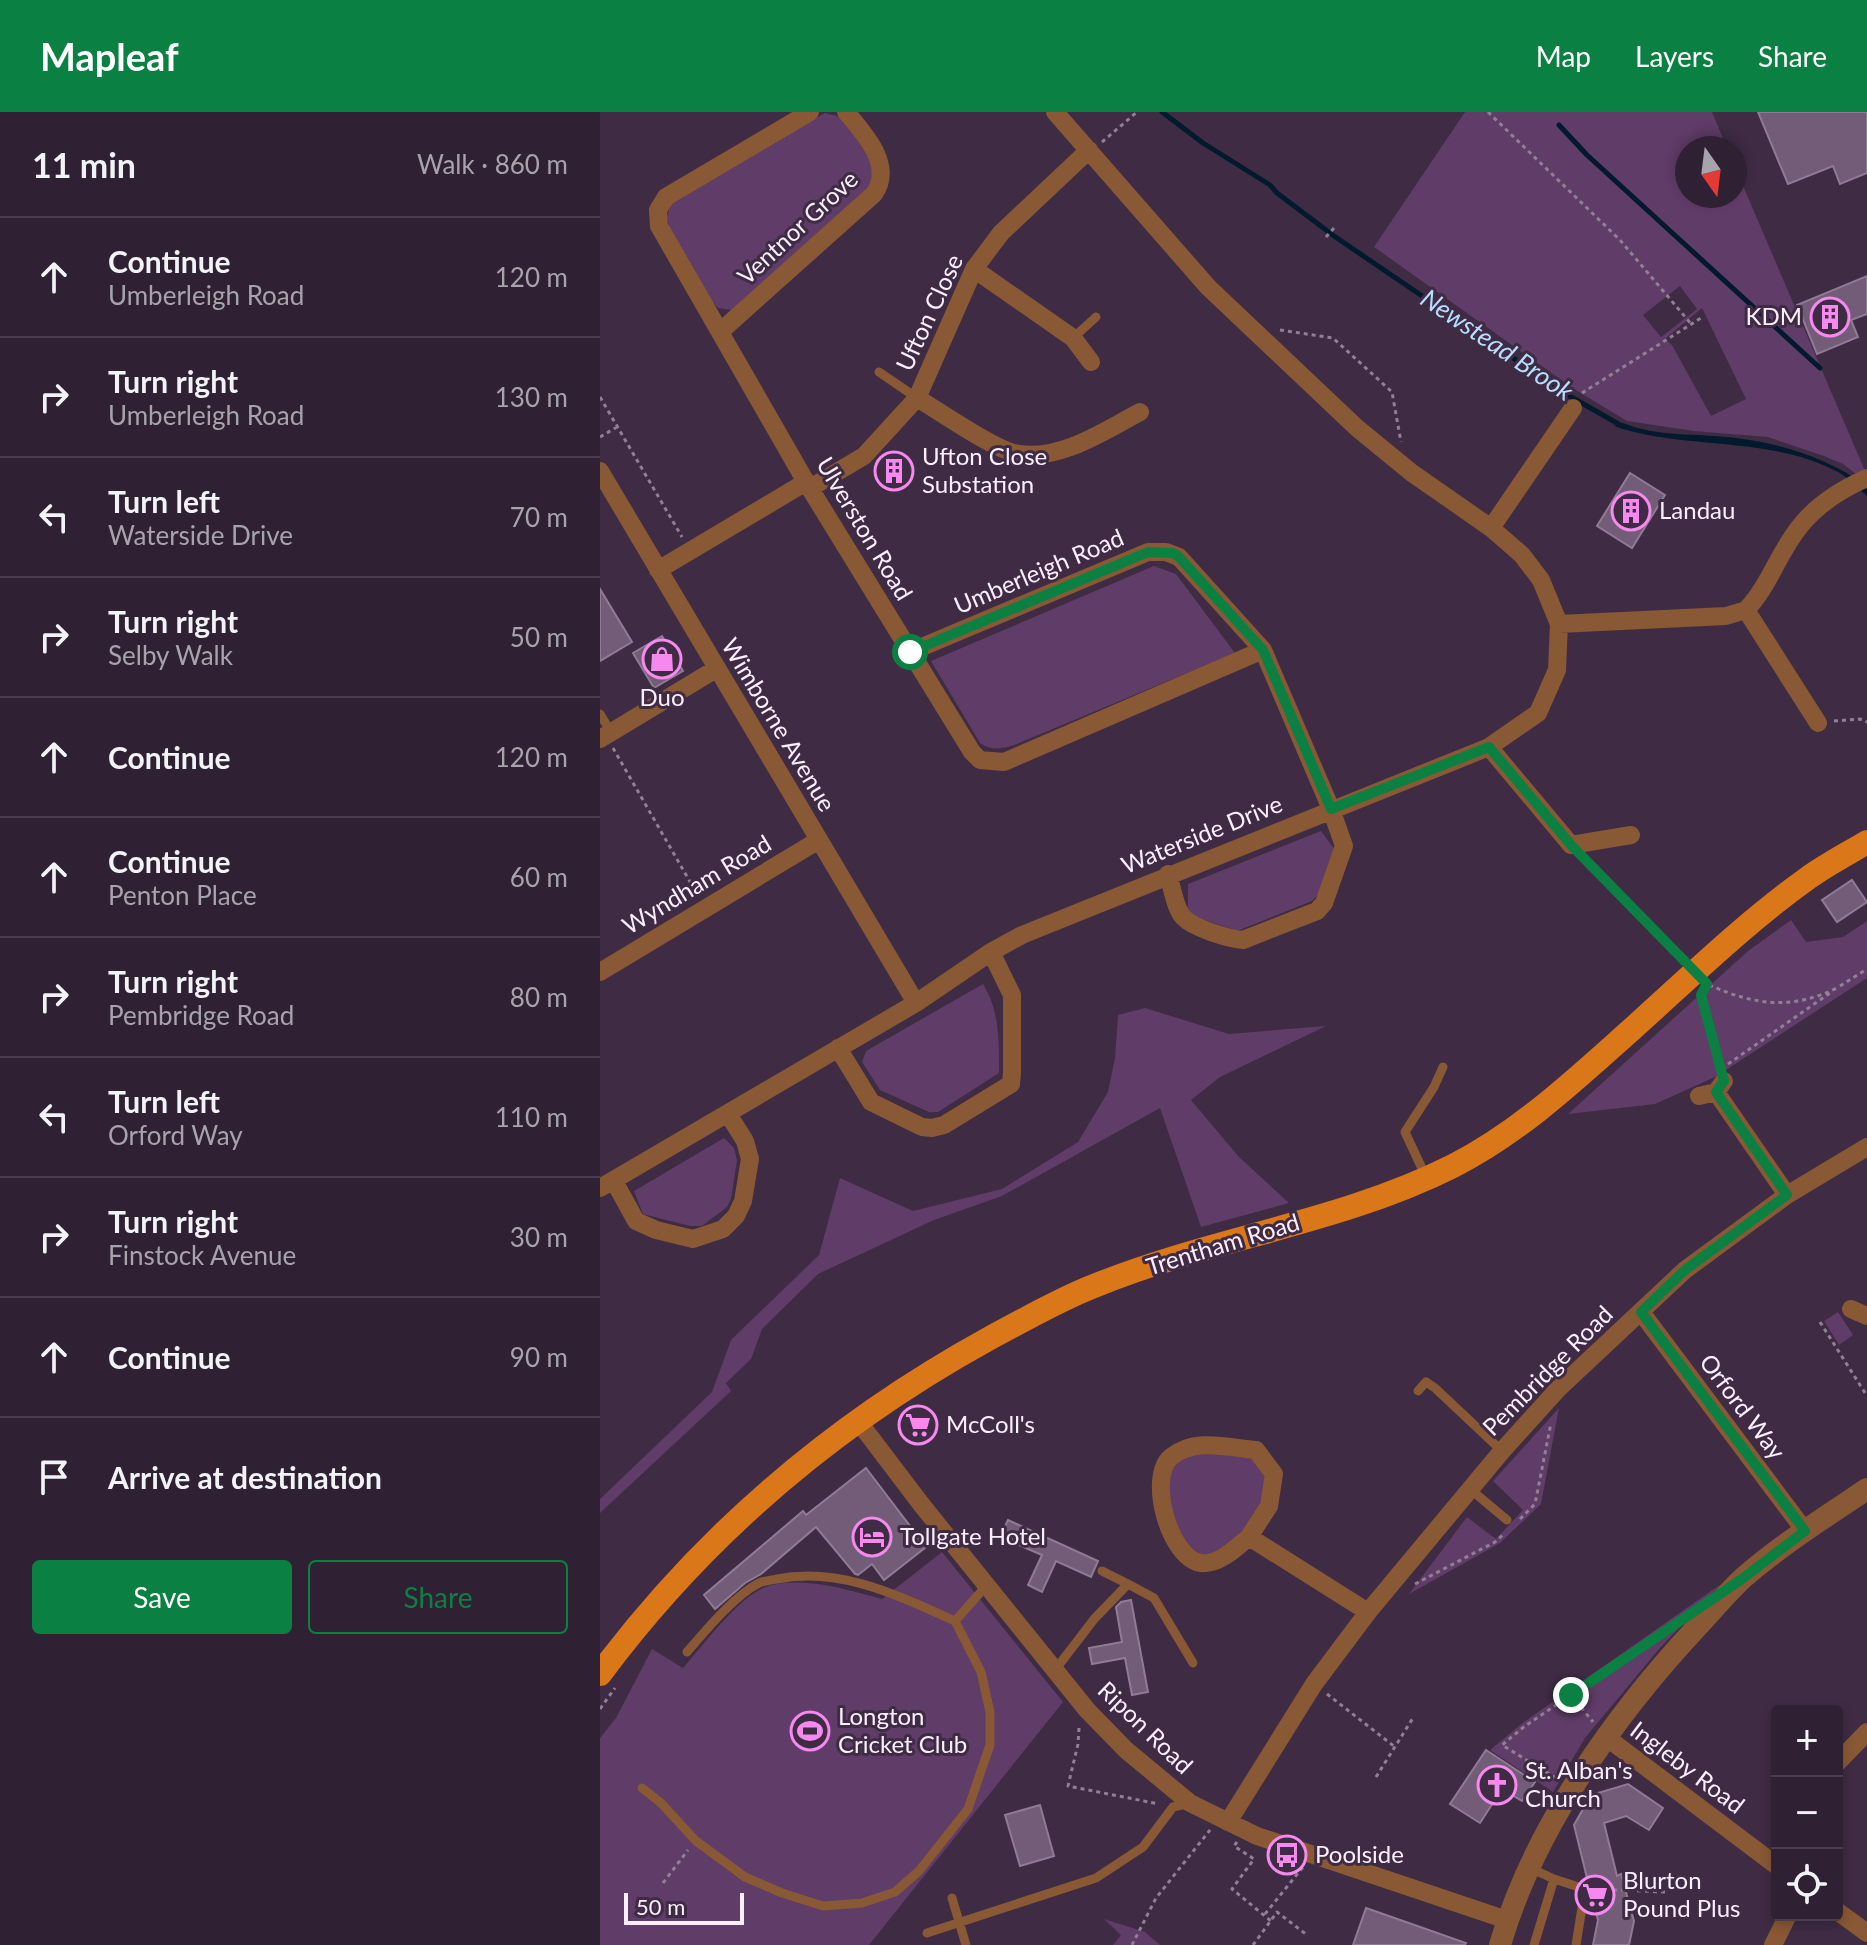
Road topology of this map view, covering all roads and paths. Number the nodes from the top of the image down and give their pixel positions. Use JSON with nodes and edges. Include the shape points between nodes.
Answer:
{"nodes":[{"id":1,"x":810,"y":112,"type":"edge"},
{"id":2,"x":846,"y":112,"type":"edge"},
{"id":3,"x":1055,"y":112,"type":"edge"},
{"id":4,"x":1137,"y":112,"type":"edge"},
{"id":5,"x":1488,"y":112,"type":"edge"},
{"id":6,"x":1089,"y":150,"type":"junction"},
{"id":7,"x":1334,"y":228,"type":"dead end"},
{"id":8,"x":1326,"y":237,"type":"dead end"},
{"id":9,"x":974,"y":269,"type":"junction"},
{"id":10,"x":1096,"y":317,"type":"dead end"},
{"id":11,"x":1701,"y":318,"type":"dead end"},
{"id":12,"x":1692,"y":325,"type":"junction"},
{"id":13,"x":1248,"y":326,"type":"junction"},
{"id":14,"x":721,"y":331,"type":"junction"},
{"id":15,"x":1073,"y":338,"type":"junction"},
{"id":16,"x":1091,"y":362,"type":"dead end"},
{"id":17,"x":879,"y":372,"type":"dead end"},
{"id":18,"x":600,"y":397,"type":"edge"},
{"id":19,"x":917,"y":398,"type":"junction"},
{"id":20,"x":1577,"y":401,"type":"joint"},
{"id":21,"x":1140,"y":412,"type":"dead end"},
{"id":22,"x":617,"y":427,"type":"junction"},
{"id":23,"x":600,"y":437,"type":"edge"},
{"id":24,"x":1407,"y":469,"type":"junction"},
{"id":25,"x":600,"y":472,"type":"edge"},
{"id":26,"x":1859,"y":482,"type":"edge"},
{"id":27,"x":808,"y":485,"type":"junction"},
{"id":28,"x":1491,"y":528,"type":"junction"},
{"id":29,"x":690,"y":551,"type":"junction"},
{"id":30,"x":658,"y":570,"type":"junction"},
{"id":31,"x":1746,"y":610,"type":"junction"},
{"id":32,"x":1559,"y":624,"type":"junction"},
{"id":33,"x":1263,"y":650,"type":"junction"},
{"id":34,"x":910,"y":652,"type":"junction"},
{"id":35,"x":716,"y":669,"type":"junction"},
{"id":36,"x":600,"y":714,"type":"edge"},
{"id":37,"x":1867,"y":722,"type":"edge"},
{"id":38,"x":1818,"y":723,"type":"joint"},
{"id":39,"x":604,"y":736,"type":"edge"},
{"id":40,"x":1489,"y":747,"type":"junction"},
{"id":41,"x":1331,"y":809,"type":"junction"},
{"id":42,"x":1631,"y":835,"type":"dead end"},
{"id":43,"x":819,"y":840,"type":"junction"},
{"id":44,"x":1867,"y":842,"type":"edge"},
{"id":45,"x":1571,"y":845,"type":"junction"},
{"id":46,"x":1168,"y":874,"type":"junction"},
{"id":47,"x":705,"y":907,"type":"junction"},
{"id":48,"x":991,"y":952,"type":"junction"},
{"id":49,"x":1867,"y":969,"type":"edge"},
{"id":50,"x":600,"y":972,"type":"edge"},
{"id":51,"x":1701,"y":978,"type":"junction"},
{"id":52,"x":1839,"y":987,"type":"junction"},
{"id":53,"x":916,"y":1003,"type":"junction"},
{"id":54,"x":838,"y":1048,"type":"junction"},
{"id":55,"x":1443,"y":1067,"type":"dead end"},
{"id":56,"x":1715,"y":1084,"type":"junction"},
{"id":57,"x":728,"y":1114,"type":"junction"},
{"id":58,"x":1867,"y":1147,"type":"edge"},
{"id":59,"x":1426,"y":1177,"type":"junction"},
{"id":60,"x":607,"y":1185,"type":"edge"},
{"id":61,"x":1787,"y":1195,"type":"junction"},
{"id":62,"x":1641,"y":1312,"type":"junction"},
{"id":63,"x":1820,"y":1322,"type":"dead end"},
{"id":64,"x":1418,"y":1391,"type":"dead end"},
{"id":65,"x":1867,"y":1396,"type":"edge"},
{"id":66,"x":858,"y":1421,"type":"junction"},
{"id":67,"x":1502,"y":1451,"type":"junction"},
{"id":68,"x":1470,"y":1489,"type":"junction"},
{"id":69,"x":1867,"y":1489,"type":"edge"},
{"id":70,"x":1507,"y":1520,"type":"dead end"},
{"id":71,"x":1805,"y":1531,"type":"junction"},
{"id":72,"x":1249,"y":1537,"type":"junction"},
{"id":73,"x":1102,"y":1571,"type":"dead end"},
{"id":74,"x":1128,"y":1584,"type":"junction"},
{"id":75,"x":987,"y":1585,"type":"junction"},
{"id":76,"x":1368,"y":1612,"type":"junction"},
{"id":77,"x":955,"y":1621,"type":"junction"},
{"id":78,"x":1676,"y":1623,"type":"dead end"},
{"id":79,"x":687,"y":1652,"type":"dead end"},
{"id":80,"x":1193,"y":1663,"type":"dead end"},
{"id":81,"x":1055,"y":1670,"type":"junction"},
{"id":82,"x":600,"y":1674,"type":"edge"},
{"id":83,"x":1314,"y":1684,"type":"junction"},
{"id":84,"x":1571,"y":1695,"type":"junction"},
{"id":85,"x":1087,"y":1710,"type":"junction"},
{"id":86,"x":1413,"y":1718,"type":"dead end"},
{"id":87,"x":1867,"y":1732,"type":"edge"},
{"id":88,"x":1606,"y":1737,"type":"junction"},
{"id":89,"x":1395,"y":1747,"type":"junction"},
{"id":90,"x":1843,"y":1757,"type":"edge"},
{"id":91,"x":1376,"y":1777,"type":"dead end"},
{"id":92,"x":642,"y":1788,"type":"dead end"},
{"id":93,"x":1572,"y":1788,"type":"junction"},
{"id":94,"x":1182,"y":1805,"type":"junction"},
{"id":95,"x":1224,"y":1820,"type":"junction"},
{"id":96,"x":1247,"y":1831,"type":"junction"},
{"id":97,"x":696,"y":1841,"type":"junction"},
{"id":98,"x":1771,"y":1854,"type":"edge"},
{"id":99,"x":1313,"y":1855,"type":"junction"},
{"id":100,"x":1530,"y":1868,"type":"junction"},
{"id":101,"x":1554,"y":1879,"type":"junction"},
{"id":102,"x":663,"y":1883,"type":"dead end"},
{"id":103,"x":1585,"y":1889,"type":"junction"},
{"id":104,"x":1665,"y":1892,"type":"dead end"},
{"id":105,"x":952,"y":1898,"type":"dead end"},
{"id":106,"x":1264,"y":1914,"type":"junction"},
{"id":107,"x":1843,"y":1915,"type":"edge"},
{"id":108,"x":1507,"y":1920,"type":"junction"},
{"id":109,"x":1271,"y":1921,"type":"junction"},
{"id":110,"x":1785,"y":1921,"type":"edge"},
{"id":111,"x":960,"y":1924,"type":"junction"},
{"id":112,"x":927,"y":1933,"type":"dead end"},
{"id":113,"x":1867,"y":1933,"type":"edge"},
{"id":114,"x":1307,"y":1935,"type":"dead end"},
{"id":115,"x":966,"y":1945,"type":"edge"},
{"id":116,"x":1132,"y":1945,"type":"edge"},
{"id":117,"x":1253,"y":1945,"type":"edge"},
{"id":118,"x":1500,"y":1945,"type":"edge"},
{"id":119,"x":1534,"y":1945,"type":"edge"},
{"id":120,"x":1576,"y":1945,"type":"edge"},
{"id":121,"x":1773,"y":1945,"type":"edge"}],
"edges":[{"from":1,"to":14,"type":"street","name":"Ulverston Road","via":[[666,197],[658,210],[659,226]]},
{"from":2,"to":14,"type":"street","name":"Ventnor Grove","via":[[882,167],[880,187]]},
{"from":3,"to":6,"type":"street","name":"Waterside Drive"},
{"from":4,"to":6,"type":"path"},
{"from":5,"to":12,"type":"path","via":[[1620,240]]},
{"from":6,"to":9,"type":"street","name":"Ufton Close","via":[[1001,233]]},
{"from":6,"to":13,"type":"street","name":"Waterside Drive"},
{"from":7,"to":8,"type":"path"},
{"from":9,"to":15,"type":"street"},
{"from":9,"to":19,"type":"street","name":"Ufton Close"},
{"from":10,"to":15,"type":"lane"},
{"from":11,"to":12,"type":"path"},
{"from":12,"to":20,"type":"path"},
{"from":13,"to":24,"type":"street","name":"Waterside Drive"},
{"from":13,"to":24,"type":"path","via":[[1333,338],[1392,392]]},
{"from":14,"to":27,"type":"street","name":"Ulverston Road"},
{"from":15,"to":16,"type":"street"},
{"from":17,"to":19,"type":"lane"},
{"from":18,"to":22,"type":"path"},
{"from":19,"to":21,"type":"street","via":[[1017,454],[1051,453]]},
{"from":19,"to":27,"type":"street","name":"Ufton Close","via":[[864,456]]},
{"from":20,"to":28,"type":"street"},
{"from":22,"to":23,"type":"path"},
{"from":22,"to":29,"type":"path"},
{"from":24,"to":28,"type":"street","name":"Waterside Drive"},
{"from":25,"to":30,"type":"street","name":"Wimborne Avenue"},
{"from":26,"to":31,"type":"street","via":[[1833,496],[1799,527]]},
{"from":27,"to":29,"type":"street","name":"Ufton Close"},
{"from":27,"to":34,"type":"street","name":"Ulverston Road"},
{"from":28,"to":32,"type":"street","name":"Waterside Drive","via":[[1541,580]]},
{"from":29,"to":30,"type":"street","name":"Ufton Close"},
{"from":30,"to":35,"type":"street","name":"Wimborne Avenue"},
{"from":31,"to":32,"type":"street","via":[[1726,616]]},
{"from":31,"to":38,"type":"street"},
{"from":32,"to":40,"type":"street","name":"Waterside Drive","via":[[1557,670],[1538,713]]},
{"from":33,"to":34,"type":"street","name":"Umberleigh Road","via":[[1179,557],[1157,551]]},
{"from":33,"to":34,"type":"street","name":"Ulverston Road","via":[[1004,762],[990,763],[972,752]]},
{"from":33,"to":41,"type":"street","name":"Umberleigh Road"},
{"from":35,"to":39,"type":"street"},
{"from":35,"to":43,"type":"street","name":"Wimborne Avenue"},
{"from":36,"to":39,"type":"lane"},
{"from":37,"to":38,"type":"path"},
{"from":39,"to":47,"type":"path"},
{"from":40,"to":41,"type":"street","name":"Waterside Drive"},
{"from":40,"to":45,"type":"street"},
{"from":41,"to":46,"type":"street","name":"Waterside Drive"},
{"from":41,"to":46,"type":"street","name":"Umberleigh Road","via":[[1344,846],[1317,911],[1243,940],[1232,939],[1181,916]]},
{"from":42,"to":45,"type":"street"},
{"from":43,"to":47,"type":"street","name":"Wyndham Road"},
{"from":43,"to":53,"type":"street","name":"Wimborne Avenue"},
{"from":44,"to":51,"type":"main road","name":"Trentham Road","via":[[1809,878]]},
{"from":45,"to":51,"type":"path"},
{"from":46,"to":48,"type":"street","name":"Waterside Drive"},
{"from":47,"to":50,"type":"street","name":"Wyndham Road"},
{"from":48,"to":53,"type":"street","name":"Waterside Drive"},
{"from":48,"to":54,"type":"street","via":[[1012,995],[1011,1084],[1002,1091],[944,1125],[922,1127],[871,1102]]},
{"from":49,"to":52,"type":"path"},
{"from":51,"to":52,"type":"path","via":[[1735,995],[1777,1003],[1808,1001]]},
{"from":51,"to":56,"type":"path"},
{"from":51,"to":59,"type":"main road","name":"Trentham Road","via":[[1497,1140]]},
{"from":52,"to":56,"type":"path"},
{"from":53,"to":54,"type":"street","name":"Waterside Drive"},
{"from":54,"to":57,"type":"street","name":"Waterside Drive"},
{"from":55,"to":59,"type":"lane","via":[[1405,1132]]},
{"from":56,"to":61,"type":"street"},
{"from":57,"to":60,"type":"street","name":"Waterside Drive"},
{"from":57,"to":60,"type":"street","via":[[750,1159],[743,1201],[723,1229],[693,1239],[656,1230],[636,1221]]},
{"from":58,"to":61,"type":"street","name":"Pembridge Road"},
{"from":59,"to":66,"type":"main road","name":"Trentham Road","via":[[1323,1216],[1211,1245],[1094,1286],[946,1363]]},
{"from":61,"to":62,"type":"street","name":"Pembridge Road","via":[[1685,1270]]},
{"from":62,"to":67,"type":"street","name":"Pembridge Road","via":[[1558,1389]]},
{"from":62,"to":71,"type":"street","name":"Orford Way"},
{"from":63,"to":65,"type":"path"},
{"from":64,"to":67,"type":"lane","via":[[1426,1382],[1435,1388]]},
{"from":66,"to":75,"type":"street","name":"Ripon Road"},
{"from":66,"to":82,"type":"main road","name":"Trentham Road","via":[[769,1489],[727,1529],[656,1603]]},
{"from":67,"to":68,"type":"street","name":"Pembridge Road"},
{"from":68,"to":70,"type":"lane"},
{"from":68,"to":76,"type":"street","name":"Pembridge Road"},
{"from":69,"to":71,"type":"street"},
{"from":71,"to":88,"type":"street","via":[[1742,1579],[1651,1677]]},
{"from":72,"to":72,"type":"street","via":[[1230,1553],[1203,1563],[1181,1550],[1159,1486],[1171,1456],[1203,1445],[1256,1450],[1274,1474],[1269,1506]]},
{"from":72,"to":76,"type":"street"},
{"from":73,"to":74,"type":"lane"},
{"from":74,"to":80,"type":"lane","via":[[1154,1598]]},
{"from":74,"to":81,"type":"lane"},
{"from":75,"to":77,"type":"lane"},
{"from":75,"to":81,"type":"street","name":"Ripon Road"},
{"from":76,"to":83,"type":"street","name":"Pembridge Road"},
{"from":77,"to":79,"type":"lane","via":[[884,1589],[820,1575],[786,1577],[759,1583],[718,1616]]},
{"from":77,"to":97,"type":"lane","via":[[981,1672],[990,1712],[990,1745],[968,1809],[919,1871],[895,1892],[862,1903],[823,1906],[745,1877]]},
{"from":78,"to":84,"type":"path"},
{"from":81,"to":85,"type":"street","name":"Ripon Road"},
{"from":83,"to":89,"type":"path"},
{"from":83,"to":95,"type":"street","name":"Pembridge Road"},
{"from":84,"to":88,"type":"path"},
{"from":84,"to":93,"type":"path","via":[[1502,1745]]},
{"from":85,"to":94,"type":"street","name":"Ripon Road"},
{"from":85,"to":94,"type":"path","via":[[1068,1786]]},
{"from":86,"to":89,"type":"path"},
{"from":87,"to":90,"type":"street"},
{"from":88,"to":93,"type":"street"},
{"from":88,"to":98,"type":"street","name":"Ingleby Road"},
{"from":89,"to":91,"type":"path"},
{"from":92,"to":97,"type":"lane"},
{"from":93,"to":100,"type":"street"},
{"from":94,"to":95,"type":"street","name":"Ripon Road"},
{"from":94,"to":111,"type":"lane","via":[[1143,1847],[1096,1878]]},
{"from":95,"to":96,"type":"street","name":"Ripon Road"},
{"from":95,"to":116,"type":"path","via":[[1156,1898]]},
{"from":96,"to":99,"type":"street","name":"Ripon Road"},
{"from":96,"to":106,"type":"path","via":[[1234,1846],[1254,1859],[1232,1889]]},
{"from":97,"to":102,"type":"path"},
{"from":99,"to":106,"type":"path"},
{"from":99,"to":108,"type":"street","name":"Ripon Road"},
{"from":100,"to":101,"type":"lane"},
{"from":100,"to":108,"type":"street"},
{"from":101,"to":103,"type":"lane"},
{"from":101,"to":119,"type":"lane"},
{"from":103,"to":104,"type":"path"},
{"from":103,"to":120,"type":"lane"},
{"from":105,"to":111,"type":"lane"},
{"from":106,"to":109,"type":"path"},
{"from":107,"to":113,"type":"street"},
{"from":108,"to":118,"type":"street"},
{"from":109,"to":114,"type":"path","via":[[1277,1912]]},
{"from":109,"to":117,"type":"path"},
{"from":110,"to":121,"type":"street"},
{"from":111,"to":112,"type":"lane"},
{"from":111,"to":115,"type":"lane"}]}
